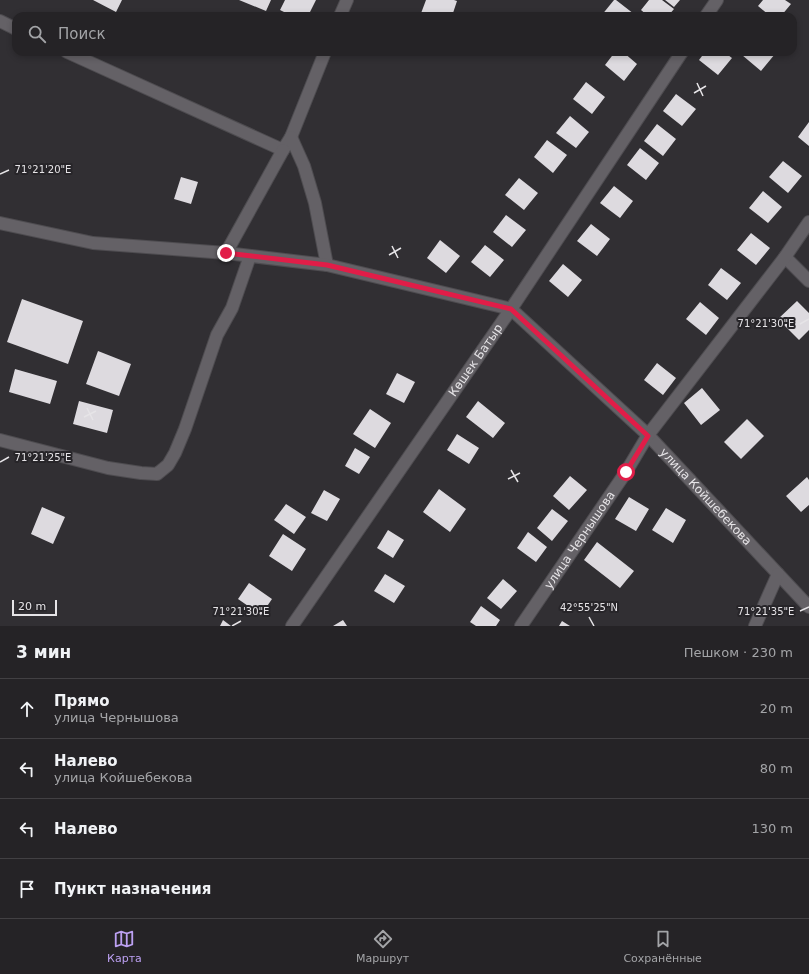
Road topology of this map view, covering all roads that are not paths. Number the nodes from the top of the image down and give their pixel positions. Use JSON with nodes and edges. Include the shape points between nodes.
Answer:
{"nodes":[{"id":1,"x":346,"y":0,"type":"edge"},
{"id":2,"x":717,"y":0,"type":"edge"},
{"id":3,"x":342,"y":12,"type":"edge"},
{"id":4,"x":709,"y":12,"type":"edge"},
{"id":5,"x":0,"y":22,"type":"edge"},
{"id":6,"x":12,"y":27,"type":"edge"},
{"id":7,"x":76,"y":56,"type":"edge"},
{"id":8,"x":324,"y":56,"type":"edge"},
{"id":9,"x":679,"y":56,"type":"edge"},
{"id":10,"x":291,"y":137,"type":"junction"},
{"id":11,"x":283,"y":150,"type":"junction"},
{"id":12,"x":809,"y":222,"type":"edge"},
{"id":13,"x":0,"y":223,"type":"edge"},
{"id":14,"x":226,"y":253,"type":"junction"},
{"id":15,"x":250,"y":256,"type":"junction"},
{"id":16,"x":785,"y":257,"type":"junction"},
{"id":17,"x":327,"y":265,"type":"junction"},
{"id":18,"x":809,"y":281,"type":"edge"},
{"id":19,"x":511,"y":309,"type":"junction"},
{"id":20,"x":648,"y":436,"type":"junction"},
{"id":21,"x":0,"y":440,"type":"edge"},
{"id":22,"x":778,"y":574,"type":"junction"},
{"id":23,"x":809,"y":607,"type":"edge"},
{"id":24,"x":292,"y":626,"type":"edge"},
{"id":25,"x":521,"y":626,"type":"edge"},
{"id":26,"x":755,"y":626,"type":"edge"}],
"edges":[{"from":1,"to":3,"type":"street"},
{"from":2,"to":4,"type":"street"},
{"from":5,"to":6,"type":"street"},
{"from":7,"to":11,"type":"street"},
{"from":8,"to":10,"type":"street"},
{"from":9,"to":19,"type":"street","name":"Көшек Батыр"},
{"from":10,"to":11,"type":"street"},
{"from":10,"to":17,"type":"street","via":[[304,166],[315,203]]},
{"from":11,"to":14,"type":"street"},
{"from":12,"to":16,"type":"street","name":"улица Чернышова"},
{"from":13,"to":14,"type":"street","via":[[94,243]]},
{"from":14,"to":15,"type":"street"},
{"from":15,"to":17,"type":"street"},
{"from":15,"to":21,"type":"street","via":[[232,308],[217,335],[185,429],[168,466],[157,474],[108,468]]},
{"from":16,"to":18,"type":"street"},
{"from":16,"to":20,"type":"street","name":"улица Чернышова"},
{"from":17,"to":19,"type":"street"},
{"from":19,"to":20,"type":"street","name":"улица Койшебекова"},
{"from":19,"to":24,"type":"street","name":"Көшек Батыр"},
{"from":20,"to":22,"type":"street","name":"улица Койшебекова"},
{"from":20,"to":25,"type":"street","name":"улица Чернышова"},
{"from":22,"to":23,"type":"street","name":"улица Койшебекова"},
{"from":22,"to":26,"type":"street"}]}
